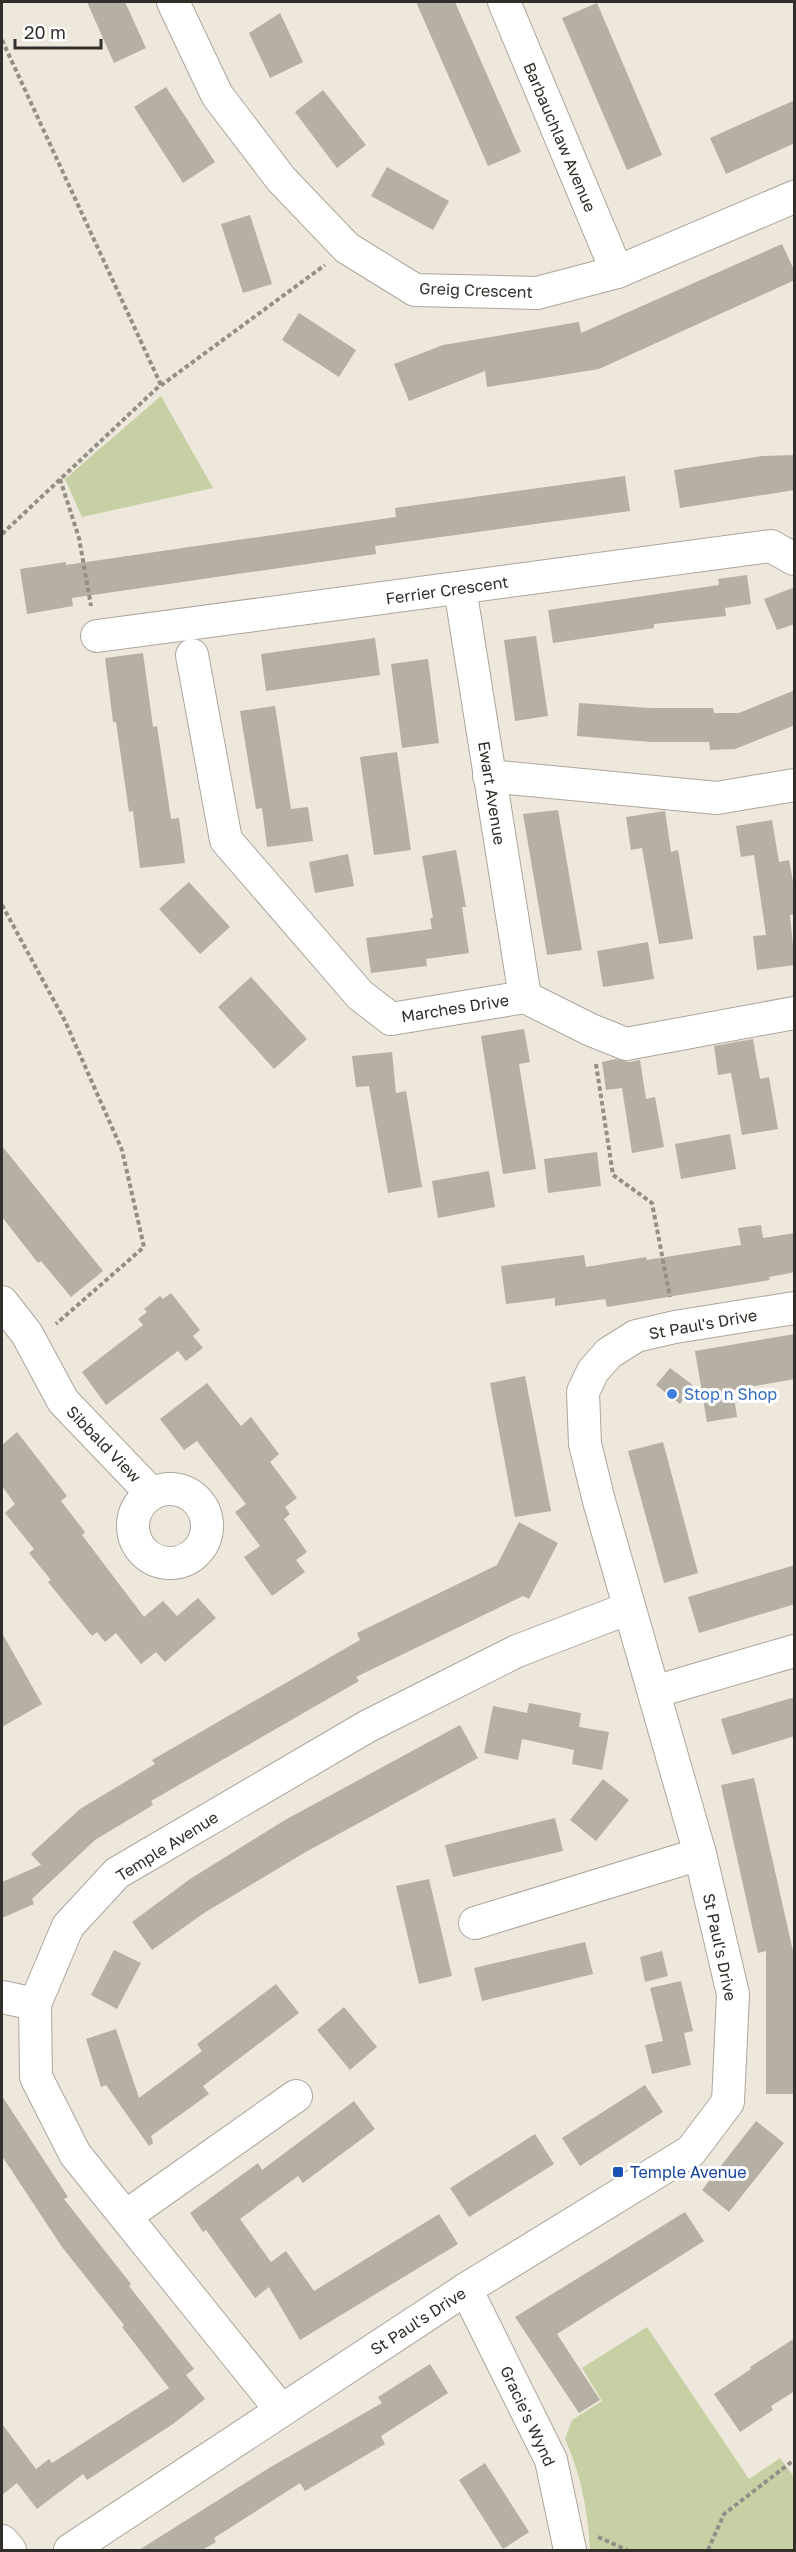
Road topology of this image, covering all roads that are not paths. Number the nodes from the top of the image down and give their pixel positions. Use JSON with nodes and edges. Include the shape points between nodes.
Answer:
{"nodes":[{"id":1,"x":173,"y":2,"type":"edge"},
{"id":2,"x":504,"y":2,"type":"edge"},
{"id":3,"x":795,"y":197,"type":"edge"},
{"id":4,"x":617,"y":272,"type":"junction"},
{"id":5,"x":795,"y":559,"type":"edge"},
{"id":6,"x":460,"y":588,"type":"junction"},
{"id":7,"x":97,"y":636,"type":"road end"},
{"id":8,"x":192,"y":655,"type":"dead end"},
{"id":9,"x":489,"y":776,"type":"junction"},
{"id":10,"x":795,"y":785,"type":"edge"},
{"id":11,"x":525,"y":997,"type":"junction"},
{"id":12,"x":795,"y":1013,"type":"edge"},
{"id":13,"x":2,"y":1302,"type":"edge"},
{"id":14,"x":795,"y":1308,"type":"edge"},
{"id":15,"x":152,"y":1494,"type":"dead end"},
{"id":16,"x":629,"y":1608,"type":"junction"},
{"id":17,"x":795,"y":1651,"type":"edge"},
{"id":18,"x":654,"y":1692,"type":"junction"},
{"id":19,"x":700,"y":1854,"type":"junction"},
{"id":20,"x":475,"y":1923,"type":"dead end"},
{"id":21,"x":2,"y":1997,"type":"edge"},
{"id":22,"x":35,"y":2004,"type":"junction"},
{"id":23,"x":296,"y":2096,"type":"dead end"},
{"id":24,"x":126,"y":2216,"type":"junction"},
{"id":25,"x":466,"y":2289,"type":"junction"},
{"id":26,"x":281,"y":2410,"type":"junction"},
{"id":27,"x":2,"y":2541,"type":"edge"},
{"id":28,"x":10,"y":2550,"type":"edge"},
{"id":29,"x":70,"y":2550,"type":"edge"},
{"id":30,"x":570,"y":2550,"type":"edge"}],
"edges":[{"from":1,"to":4,"type":"street","name":"Greig Crescent","via":[[217,95],[280,179],[347,248],[415,290],[537,293]]},
{"from":2,"to":4,"type":"street","name":"Barbauchlaw Avenue"},
{"from":3,"to":4,"type":"street","name":"Greig Crescent"},
{"from":5,"to":6,"type":"street","name":"Ferrier Crescent","via":[[771,546]]},
{"from":6,"to":7,"type":"street","name":"Ferrier Crescent"},
{"from":6,"to":9,"type":"street","name":"Ewart Avenue"},
{"from":8,"to":11,"type":"street","name":"Marches Drive","via":[[226,840],[360,995],[391,1019]]},
{"from":9,"to":10,"type":"street","via":[[717,798]]},
{"from":9,"to":11,"type":"street","name":"Ewart Avenue"},
{"from":11,"to":12,"type":"street","name":"Marches Drive","via":[[626,1044]]},
{"from":13,"to":15,"type":"street","name":"Sibbald View","via":[[27,1334],[63,1401]]},
{"from":14,"to":16,"type":"street","name":"St Paul's Drive","via":[[636,1336],[609,1353],[593,1371],[583,1392],[585,1444]]},
{"from":16,"to":18,"type":"street","name":"St Paul's Drive"},
{"from":16,"to":22,"type":"street","name":"Temple Avenue","via":[[518,1651],[368,1726],[117,1873],[68,1926]]},
{"from":17,"to":18,"type":"street"},
{"from":18,"to":19,"type":"street","name":"St Paul's Drive"},
{"from":19,"to":20,"type":"street"},
{"from":19,"to":25,"type":"street","name":"St Paul's Drive","via":[[733,1994],[728,2102],[691,2151]]},
{"from":21,"to":22,"type":"street"},
{"from":22,"to":24,"type":"street","name":"Temple Avenue","via":[[36,2077],[75,2154]]},
{"from":23,"to":24,"type":"street"},
{"from":24,"to":26,"type":"street","name":"Temple Avenue"},
{"from":25,"to":26,"type":"street","name":"St Paul's Drive"},
{"from":25,"to":30,"type":"street","name":"Gracie's Wynd","via":[[551,2460]]},
{"from":26,"to":29,"type":"street","name":"St Paul's Drive"},
{"from":27,"to":28,"type":"street"}]}
